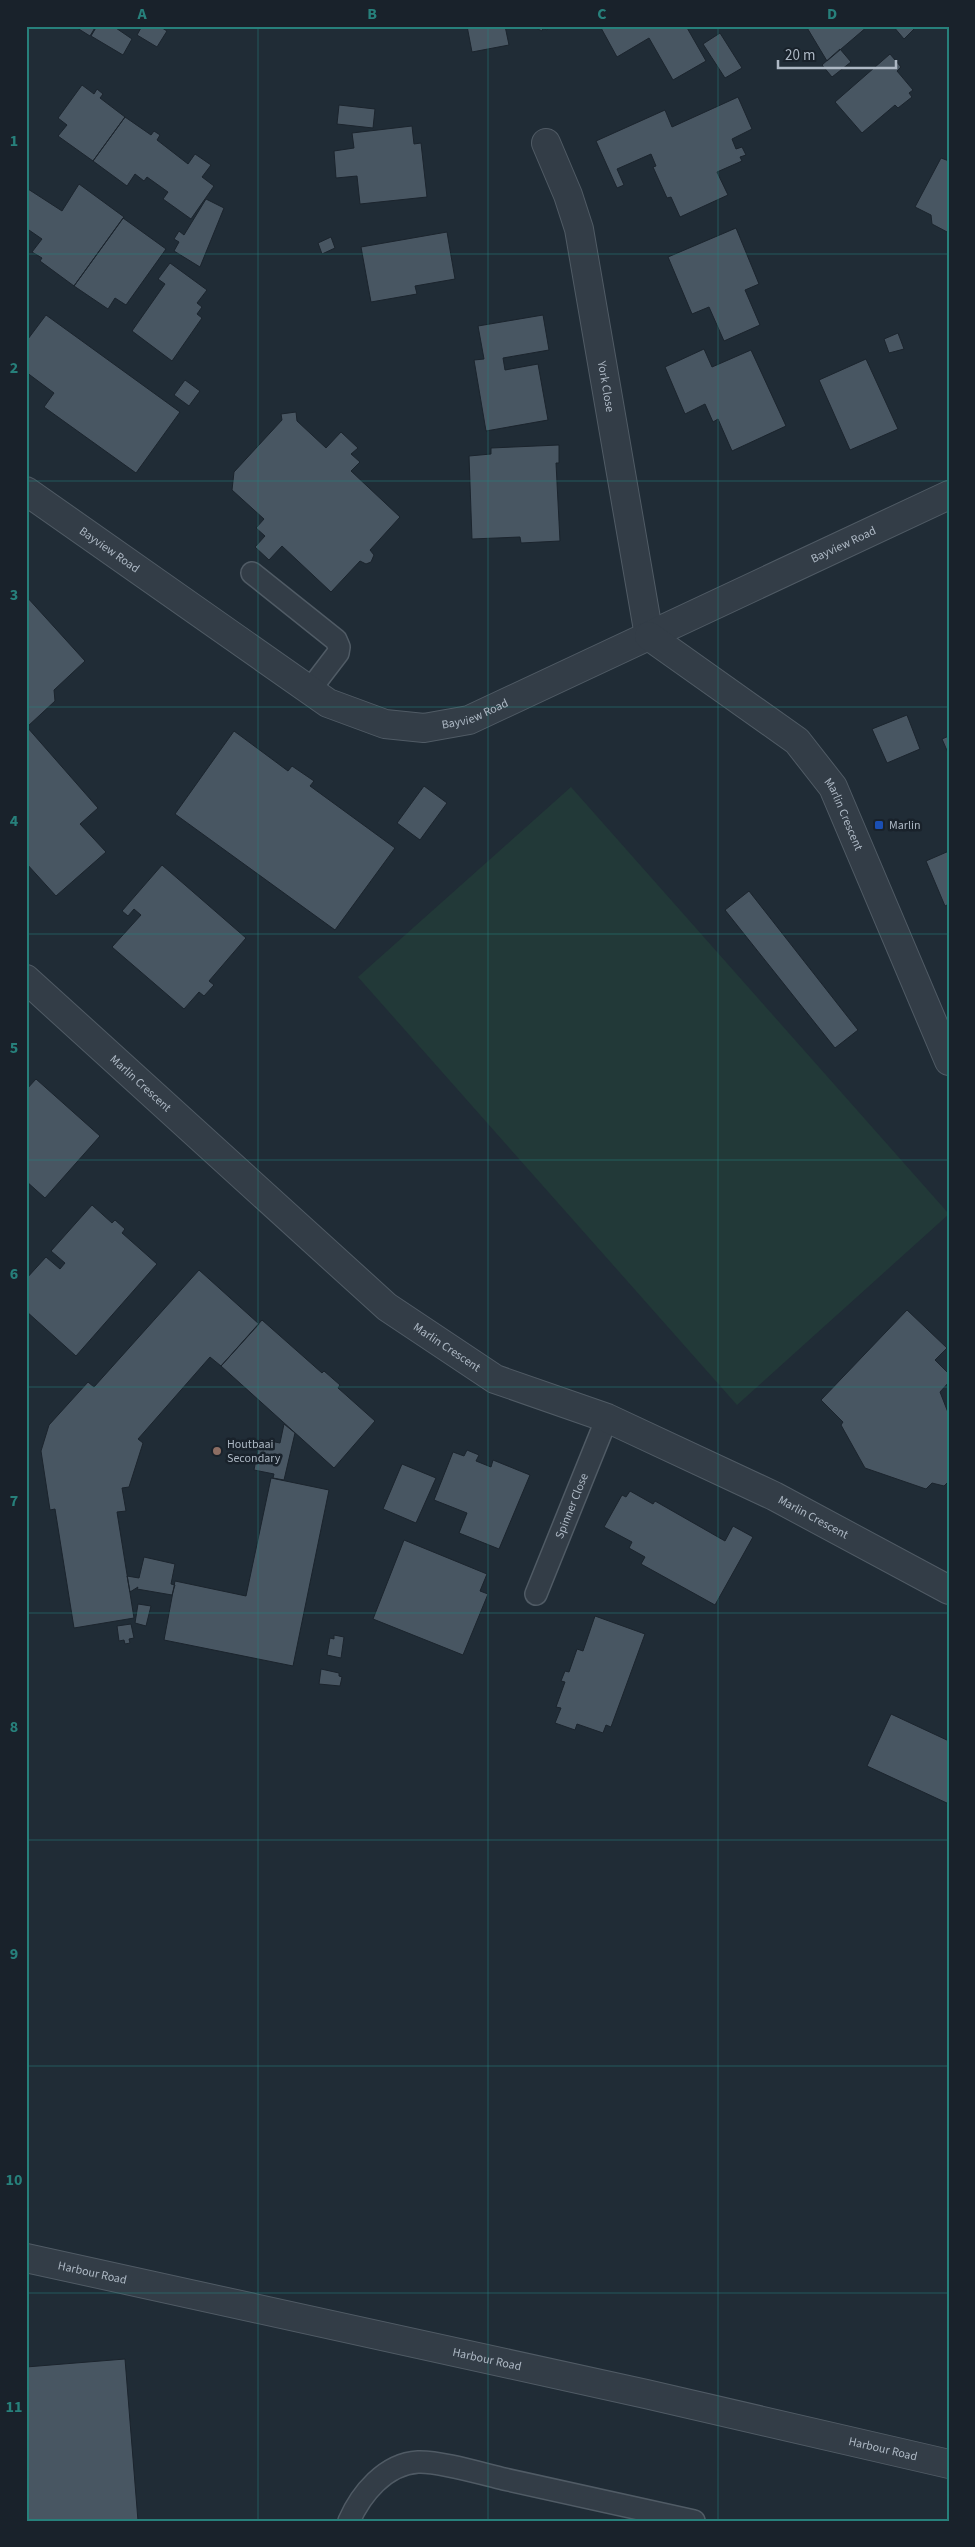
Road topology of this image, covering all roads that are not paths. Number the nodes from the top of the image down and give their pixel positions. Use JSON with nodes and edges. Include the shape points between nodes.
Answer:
{"nodes":[{"id":1,"x":546,"y":143,"type":"dead end"},
{"id":2,"x":26,"y":491,"type":"edge"},
{"id":3,"x":949,"y":495,"type":"edge"},
{"id":4,"x":252,"y":573,"type":"dead end"},
{"id":5,"x":648,"y":636,"type":"junction"},
{"id":6,"x":308,"y":691,"type":"junction"},
{"id":7,"x":26,"y":979,"type":"edge"},
{"id":8,"x":949,"y":1061,"type":"edge"},
{"id":9,"x":607,"y":1418,"type":"junction"},
{"id":10,"x":949,"y":1590,"type":"edge"},
{"id":11,"x":536,"y":1594,"type":"dead end"},
{"id":12,"x":26,"y":2258,"type":"edge"},
{"id":13,"x":949,"y":2464,"type":"edge"},
{"id":14,"x":349,"y":2521,"type":"edge"},
{"id":15,"x":694,"y":2521,"type":"edge"}],
"edges":[{"from":1,"to":5,"type":"street","name":"York Close","via":[[580,229]]},
{"from":2,"to":6,"type":"street","name":"Bayview Road"},
{"from":3,"to":5,"type":"street","name":"Bayview Road"},
{"from":4,"to":6,"type":"lane","via":[[336,640],[338,653]]},
{"from":5,"to":6,"type":"street","name":"Bayview Road","via":[[469,720],[424,728],[385,724],[328,703]]},
{"from":5,"to":8,"type":"street","name":"Marlin Crescent","via":[[797,742],[833,787]]},
{"from":7,"to":9,"type":"street","name":"Marlin Crescent","via":[[387,1307],[495,1379]]},
{"from":9,"to":10,"type":"street","name":"Marlin Crescent","via":[[774,1496]]},
{"from":9,"to":11,"type":"lane","name":"Spinner Close"},
{"from":12,"to":13,"type":"street","name":"Harbour Road"},
{"from":14,"to":15,"type":"lane","via":[[358,2502],[377,2480],[391,2471],[418,2462]]}]}
